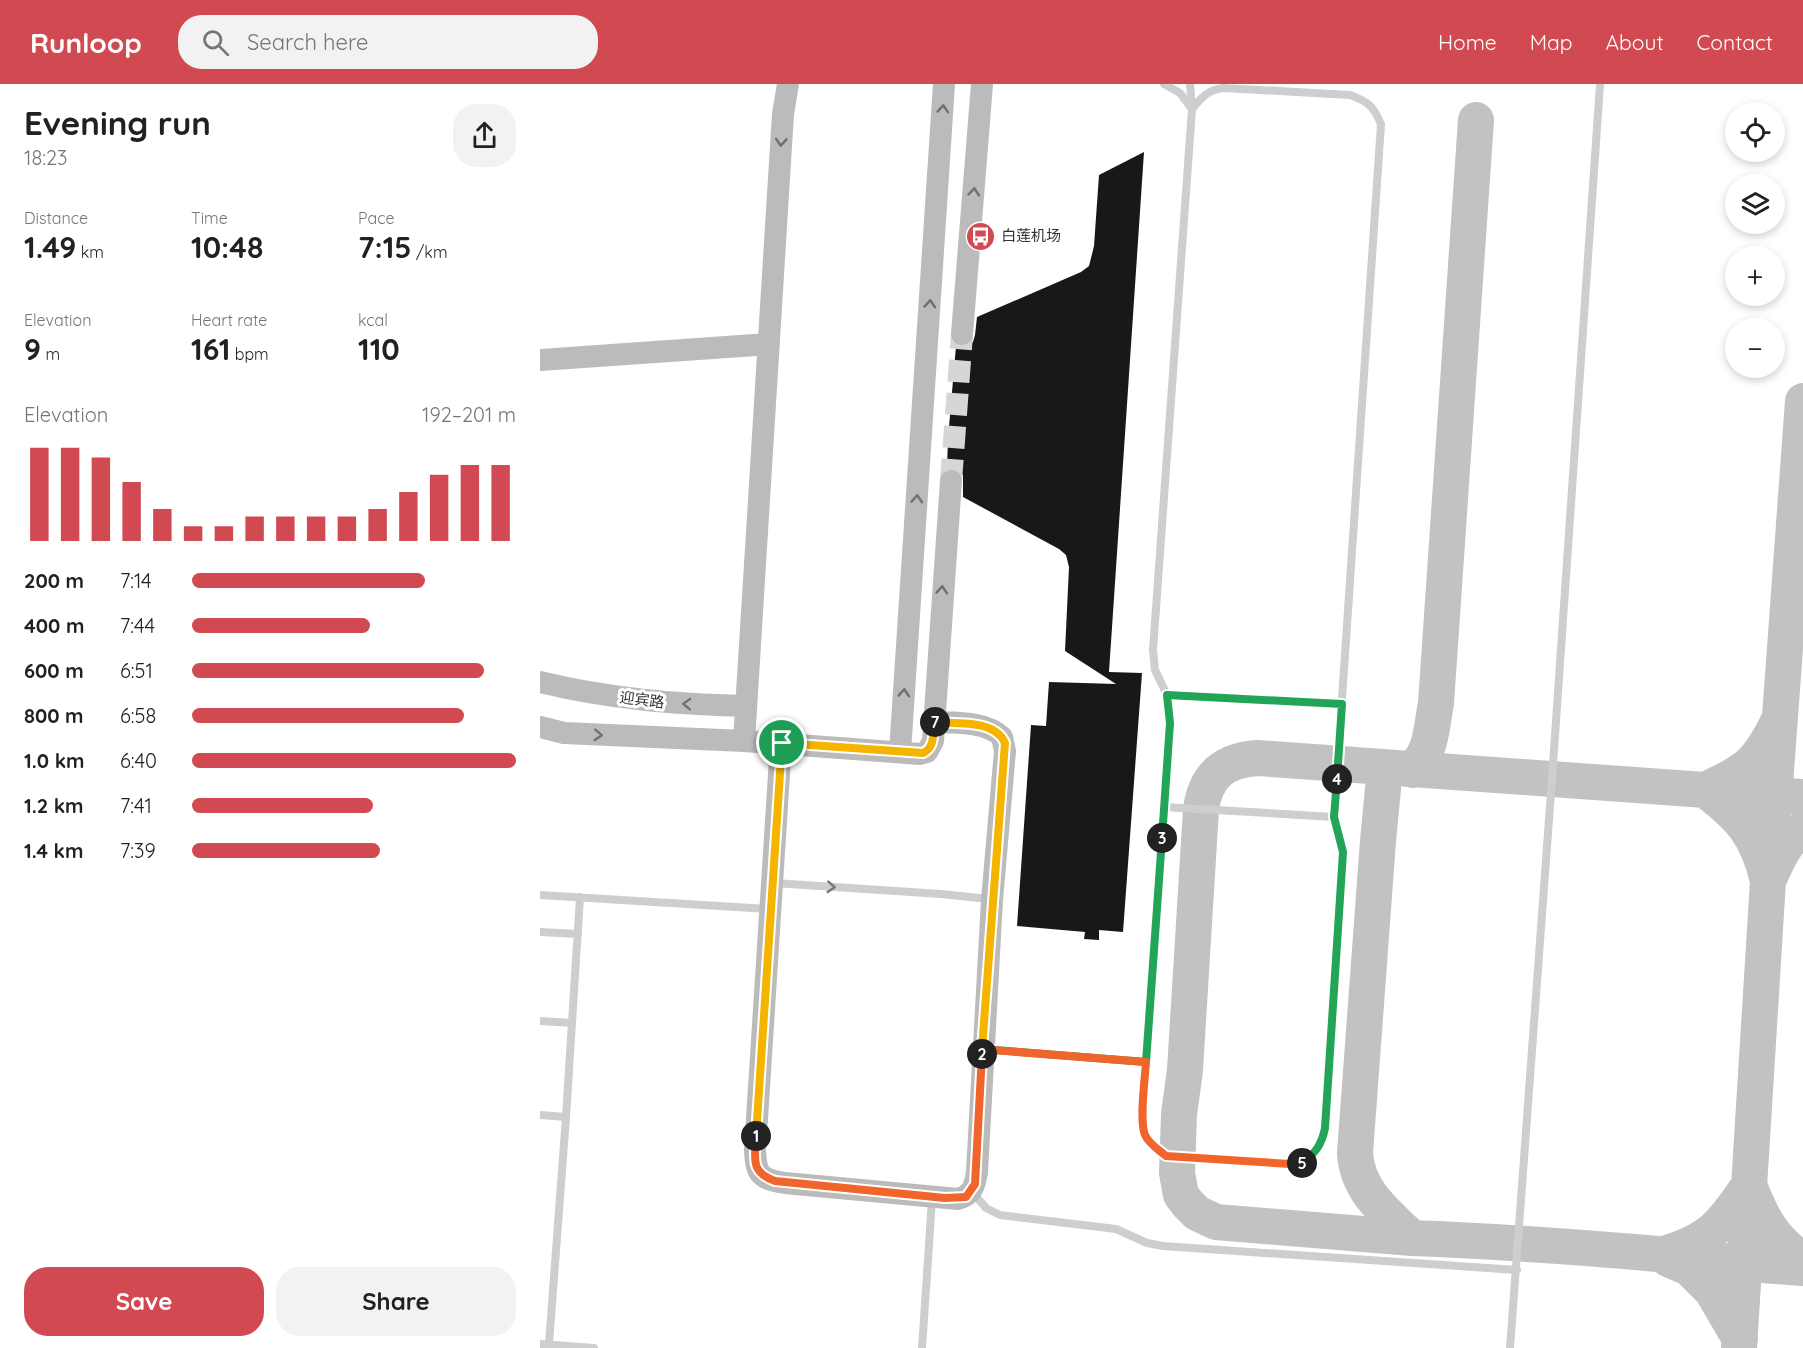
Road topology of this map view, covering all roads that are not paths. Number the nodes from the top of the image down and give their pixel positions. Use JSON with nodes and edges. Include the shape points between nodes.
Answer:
{"nodes":[{"id":1,"x":788,"y":84,"type":"edge"},
{"id":2,"x":944,"y":84,"type":"edge"},
{"id":3,"x":982,"y":84,"type":"edge"},
{"id":4,"x":1164,"y":84,"type":"edge"},
{"id":5,"x":1190,"y":84,"type":"edge"},
{"id":6,"x":1600,"y":84,"type":"edge"},
{"id":7,"x":1192,"y":109,"type":"junction"},
{"id":8,"x":962,"y":334,"type":"tunnel mouth"},
{"id":9,"x":768,"y":344,"type":"junction"},
{"id":10,"x":540,"y":360,"type":"edge"},
{"id":11,"x":951,"y":481,"type":"tunnel mouth"},
{"id":12,"x":540,"y":682,"type":"edge"},
{"id":13,"x":1167,"y":695,"type":"junction"},
{"id":14,"x":1342,"y":704,"type":"junction"},
{"id":15,"x":746,"y":706,"type":"junction"},
{"id":16,"x":934,"y":722,"type":"junction"},
{"id":17,"x":540,"y":728,"type":"edge"},
{"id":18,"x":744,"y":741,"type":"junction"},
{"id":19,"x":782,"y":743,"type":"junction"},
{"id":20,"x":900,"y":752,"type":"junction"},
{"id":21,"x":1164,"y":807,"type":"junction"},
{"id":22,"x":1334,"y":817,"type":"junction"},
{"id":23,"x":772,"y":883,"type":"junction"},
{"id":24,"x":540,"y":895,"type":"edge"},
{"id":25,"x":580,"y":897,"type":"junction"},
{"id":26,"x":992,"y":900,"type":"junction"},
{"id":27,"x":771,"y":910,"type":"junction"},
{"id":28,"x":540,"y":932,"type":"edge"},
{"id":29,"x":578,"y":934,"type":"junction"},
{"id":30,"x":540,"y":1021,"type":"edge"},
{"id":31,"x":572,"y":1023,"type":"junction"},
{"id":32,"x":982,"y":1049,"type":"junction"},
{"id":33,"x":1146,"y":1062,"type":"junction"},
{"id":34,"x":540,"y":1115,"type":"edge"},
{"id":35,"x":566,"y":1117,"type":"junction"},
{"id":36,"x":972,"y":1191,"type":"junction"},
{"id":37,"x":932,"y":1197,"type":"junction"},
{"id":38,"x":1516,"y":1270,"type":"junction"},
{"id":39,"x":540,"y":1344,"type":"edge"},
{"id":40,"x":549,"y":1344,"type":"junction"},
{"id":41,"x":594,"y":1348,"type":"edge"},
{"id":42,"x":922,"y":1348,"type":"edge"},
{"id":43,"x":1510,"y":1348,"type":"edge"}],
"edges":[{"from":1,"to":9,"type":"street","one_way":true},
{"from":20,"to":2,"type":"street","one_way":true},
{"from":8,"to":3,"type":"street","one_way":true},
{"from":4,"to":7,"type":"lane","via":[[1180,93]]},
{"from":5,"to":7,"type":"lane"},
{"from":6,"to":38,"type":"lane"},
{"from":7,"to":13,"type":"lane","via":[[1153,650],[1155,670]]},
{"from":7,"to":14,"type":"lane","via":[[1211,90],[1224,88],[1350,95],[1366,101],[1381,124]]},
{"from":9,"to":10,"type":"street"},
{"from":9,"to":15,"type":"street"},
{"from":16,"to":11,"type":"street","one_way":true},
{"from":15,"to":12,"type":"street","name":"迎宾路","one_way":true,"via":[[667,704]]},
{"from":13,"to":14,"type":"lane"},
{"from":13,"to":21,"type":"lane","via":[[1170,723]]},
{"from":14,"to":22,"type":"lane"},
{"from":15,"to":18,"type":"street"},
{"from":16,"to":20,"type":"street","via":[[932,745],[927,752]]},
{"from":16,"to":26,"type":"street","via":[[991,729],[1005,743]]},
{"from":17,"to":18,"type":"street","one_way":true,"via":[[564,733]]},
{"from":18,"to":19,"type":"street"},
{"from":19,"to":20,"type":"street"},
{"from":19,"to":23,"type":"street"},
{"from":21,"to":22,"type":"lane"},
{"from":21,"to":33,"type":"lane"},
{"from":22,"to":33,"type":"lane","via":[[1343,852],[1325,1128],[1313,1155],[1302,1163],[1290,1164],[1166,1156],[1145,1136],[1142,1124]]},
{"from":23,"to":26,"type":"lane","one_way":true},
{"from":23,"to":27,"type":"street"},
{"from":24,"to":25,"type":"lane"},
{"from":25,"to":27,"type":"lane"},
{"from":25,"to":29,"type":"lane"},
{"from":26,"to":32,"type":"street"},
{"from":27,"to":37,"type":"street","via":[[755,1150],[758,1171],[766,1178],[784,1183]]},
{"from":28,"to":29,"type":"lane"},
{"from":29,"to":31,"type":"lane"},
{"from":30,"to":31,"type":"lane"},
{"from":31,"to":35,"type":"lane"},
{"from":32,"to":33,"type":"lane"},
{"from":32,"to":36,"type":"street"},
{"from":34,"to":35,"type":"lane"},
{"from":35,"to":40,"type":"lane"},
{"from":36,"to":37,"type":"street","via":[[958,1199]]},
{"from":36,"to":38,"type":"lane","via":[[986,1208],[1000,1215],[1116,1229],[1163,1246]]},
{"from":37,"to":42,"type":"lane"},
{"from":38,"to":43,"type":"lane"},
{"from":39,"to":40,"type":"lane"},
{"from":40,"to":41,"type":"lane"}]}
